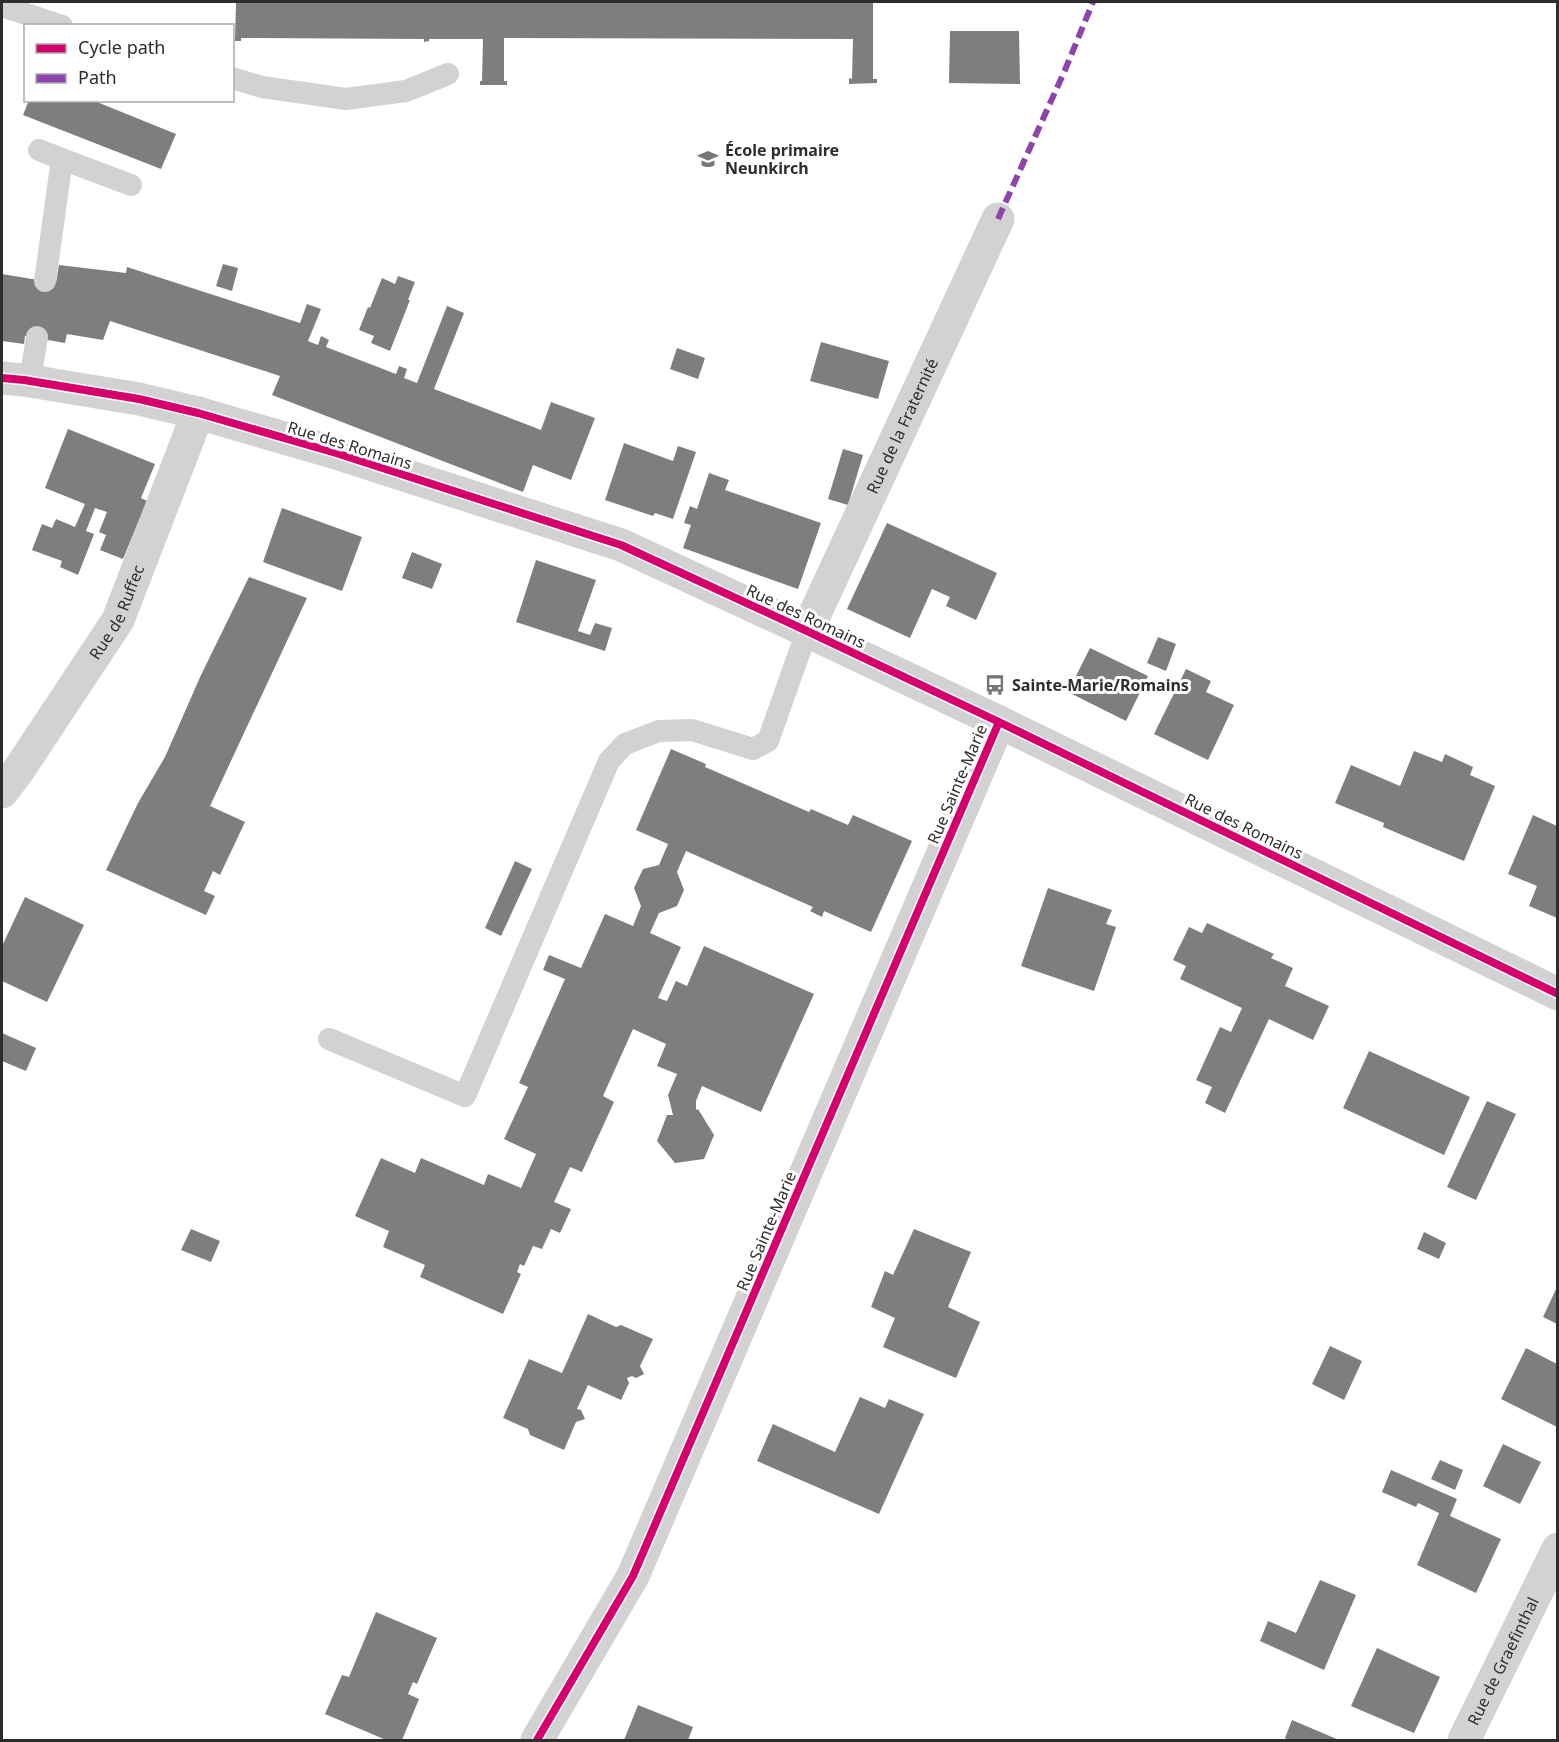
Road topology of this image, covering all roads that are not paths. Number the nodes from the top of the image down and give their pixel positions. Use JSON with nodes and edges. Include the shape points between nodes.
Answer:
{"nodes":[{"id":1,"x":2,"y":6,"type":"edge"},
{"id":2,"x":56,"y":24,"type":"edge"},
{"id":3,"x":448,"y":74,"type":"dead end"},
{"id":4,"x":234,"y":79,"type":"edge"},
{"id":5,"x":39,"y":150,"type":"dead end"},
{"id":6,"x":62,"y":159,"type":"junction"},
{"id":7,"x":131,"y":185,"type":"dead end"},
{"id":8,"x":998,"y":219,"type":"dead end"},
{"id":9,"x":45,"y":281,"type":"dead end"},
{"id":10,"x":37,"y":337,"type":"dead end"},
{"id":11,"x":16,"y":379,"type":"edge"},
{"id":12,"x":198,"y":413,"type":"junction"},
{"id":13,"x":807,"y":631,"type":"junction"},
{"id":14,"x":999,"y":722,"type":"junction"},
{"id":15,"x":2,"y":792,"type":"edge"},
{"id":16,"x":1557,"y":994,"type":"edge"},
{"id":17,"x":329,"y":1039,"type":"dead end"},
{"id":18,"x":1557,"y":1549,"type":"edge"},
{"id":19,"x":537,"y":1740,"type":"edge"},
{"id":20,"x":1464,"y":1740,"type":"edge"}],
"edges":[{"from":1,"to":2,"type":"lane"},
{"from":3,"to":4,"type":"lane","via":[[406,91],[346,99],[262,87]]},
{"from":5,"to":6,"type":"lane"},
{"from":6,"to":7,"type":"lane"},
{"from":6,"to":9,"type":"lane"},
{"from":8,"to":13,"type":"street","name":"Rue de la Fraternité"},
{"from":10,"to":11,"type":"lane"},
{"from":11,"to":12,"type":"street","name":"Rue des Romains"},
{"from":12,"to":13,"type":"street","name":"Rue des Romains","via":[[621,545]]},
{"from":12,"to":15,"type":"street","name":"Rue de Ruffec","via":[[118,620]]},
{"from":13,"to":14,"type":"street","name":"Rue des Romains"},
{"from":13,"to":17,"type":"lane","via":[[768,741],[753,749],[692,730],[659,731],[625,744],[609,761],[465,1096]]},
{"from":14,"to":16,"type":"street","name":"Rue des Romains"},
{"from":14,"to":19,"type":"street","name":"Rue Sainte-Marie","via":[[633,1576]]},
{"from":18,"to":20,"type":"street","name":"Rue de Graefinthal"}]}
